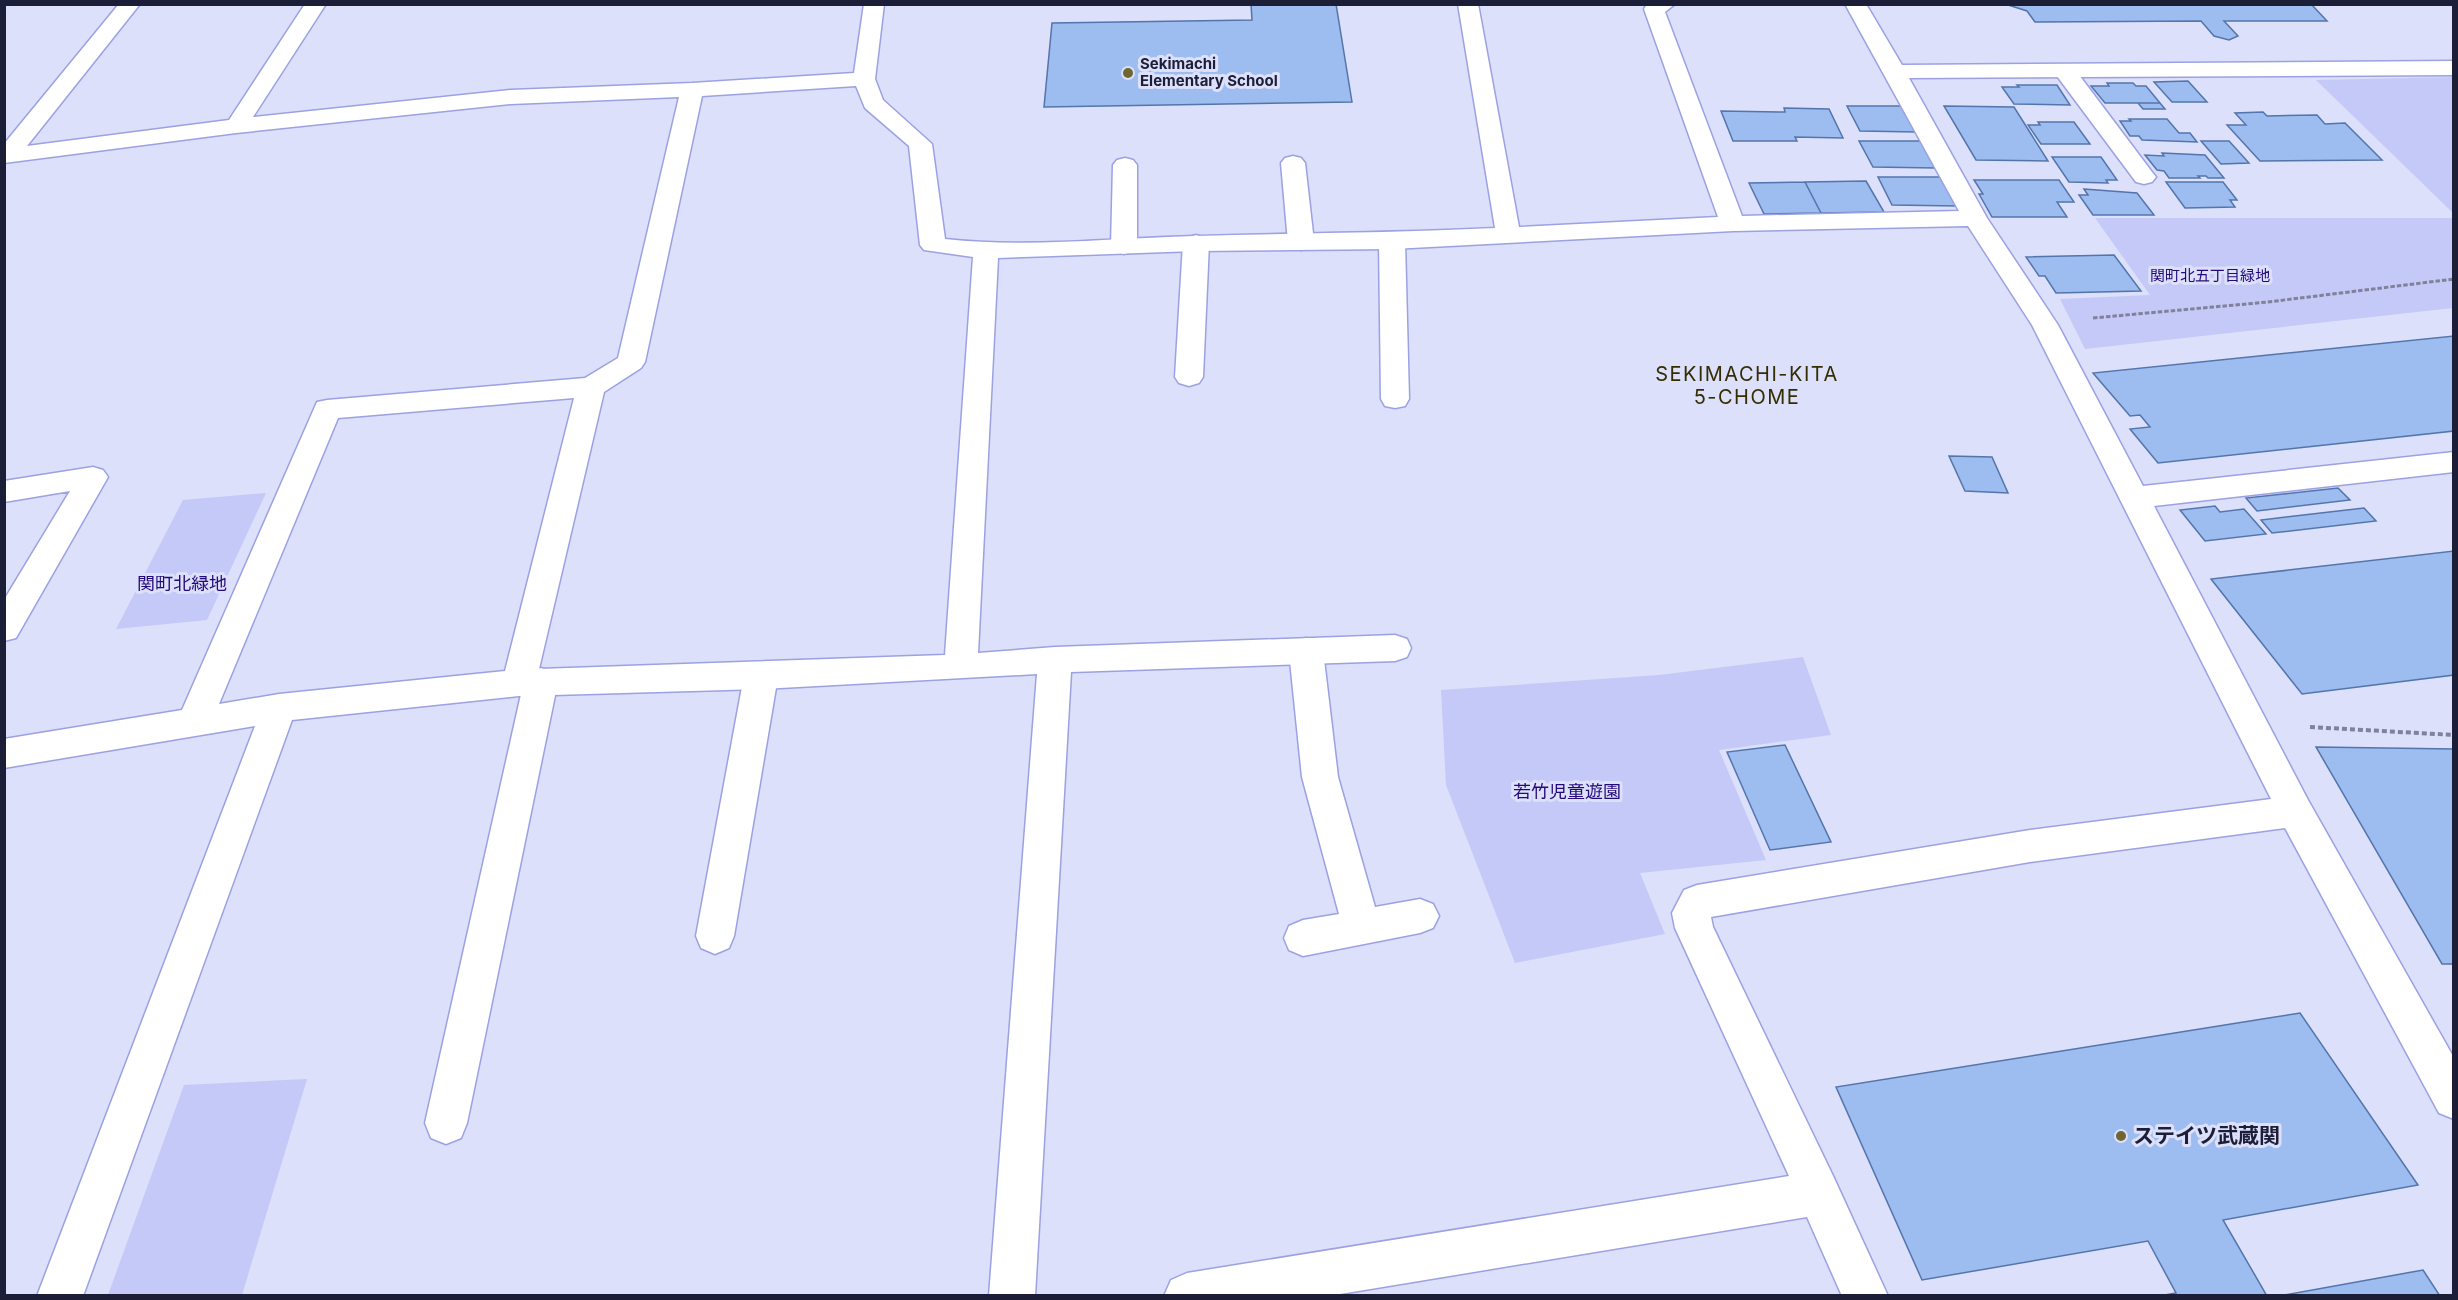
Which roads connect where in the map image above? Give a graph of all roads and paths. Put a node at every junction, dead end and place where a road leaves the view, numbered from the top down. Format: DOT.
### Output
graph roads {
  1 [pos="130,4"];
  2 [pos="316,4"];
  3 [pos="874,4"];
  4 [pos="1468,4"];
  5 [pos="1665,4"];
  6 [pos="1855,4"];
  7 [pos="2454,68"];
  8 [pos="1895,72"];
  9 [pos="2065,72"];
  10 [pos="864,79"];
  11 [pos="692,90"];
  12 [pos="236,126"];
  13 [pos="6,156"];
  14 [pos="1293,163"];
  15 [pos="1125,165"];
  16 [pos="2144,177"];
  17 [pos="1975,218"];
  18 [pos="1733,224"];
  19 [pos="1508,234"];
  20 [pos="1392,241"];
  21 [pos="1301,242"];
  22 [pos="1196,243"];
  23 [pos="1124,246"];
  24 [pos="986,251"];
  25 [pos="2454,279"];
  26 [pos="2045,325"];
  27 [pos="1190,377"];
  28 [pos="591,387"];
  29 [pos="1395,399"];
  30 [pos="2454,462"];
  31 [pos="4,492"];
  32 [pos="2135,498"];
  33 [pos="4,629"];
  34 [pos="1395,648"];
  35 [pos="1306,651"];
  36 [pos="1054,660"];
  37 [pos="962,667"];
  38 [pos="760,676"];
  39 [pos="530,682"];
  40 [pos="279,708"];
  41 [pos="194,722"];
  42 [pos="2251,724"];
  43 [pos="2454,735"];
  44 [pos="4,754"];
  45 [pos="2295,812"];
  46 [pos="1420,916"];
  47 [pos="1362,927"];
  48 [pos="715,936"];
  49 [pos="1303,938"];
  50 [pos="2454,1099"];
  51 [pos="446,1123"];
  52 [pos="1819,1193"];
  53 [pos="60,1296"];
  54 [pos="1012,1296"];
  55 [pos="1187,1296"];
  56 [pos="1865,1296"];
  1 -- 13 [label="street"];
  2 -- 12 [label="street"];
  3 -- 10 [label="street"];
  4 -- 19 [label="street"];
  5 -- 18 [label="street"];
  6 -- 8 [label="street"];
  7 -- 9 [label="street"];
  8 -- 9 [label="street"];
  8 -- 17 [label="street"];
  9 -- 16 [label="street"];
  10 -- 11 [label="street"];
  10 -- 24 [label="street"];
  11 -- 12 [label="street"];
  11 -- 28 [label="street"];
  12 -- 13 [label="street"];
  14 -- 21 [label="street"];
  15 -- 23 [label="street"];
  17 -- 18 [label="street"];
  17 -- 26 [label="street"];
  18 -- 19 [label="street"];
  19 -- 20 [label="street"];
  20 -- 21 [label="street"];
  20 -- 29 [label="street"];
  21 -- 22 [label="street"];
  22 -- 23 [label="street"];
  22 -- 27 [label="street"];
  23 -- 24 [label="street"];
  24 -- 37 [label="street"];
  25 -- 26 [label="path"];
  26 -- 32 [label="street"];
  28 -- 39 [label="street"];
  28 -- 41 [label="street"];
  30 -- 32 [label="street"];
  31 -- 33 [label="street"];
  32 -- 42 [label="street"];
  34 -- 35 [label="street"];
  35 -- 36 [label="street"];
  35 -- 47 [label="street"];
  36 -- 37 [label="street"];
  36 -- 54 [label="street"];
  37 -- 38 [label="street"];
  38 -- 39 [label="street"];
  38 -- 48 [label="street"];
  39 -- 40 [label="street"];
  39 -- 51 [label="street"];
  40 -- 41 [label="street"];
  40 -- 53 [label="street"];
  41 -- 44 [label="street"];
  42 -- 43 [label="path"];
  42 -- 45 [label="street"];
  45 -- 50 [label="street"];
  45 -- 52 [label="street"];
  46 -- 47 [label="street"];
  47 -- 49 [label="street"];
  52 -- 55 [label="street"];
  52 -- 56 [label="street"];
}
